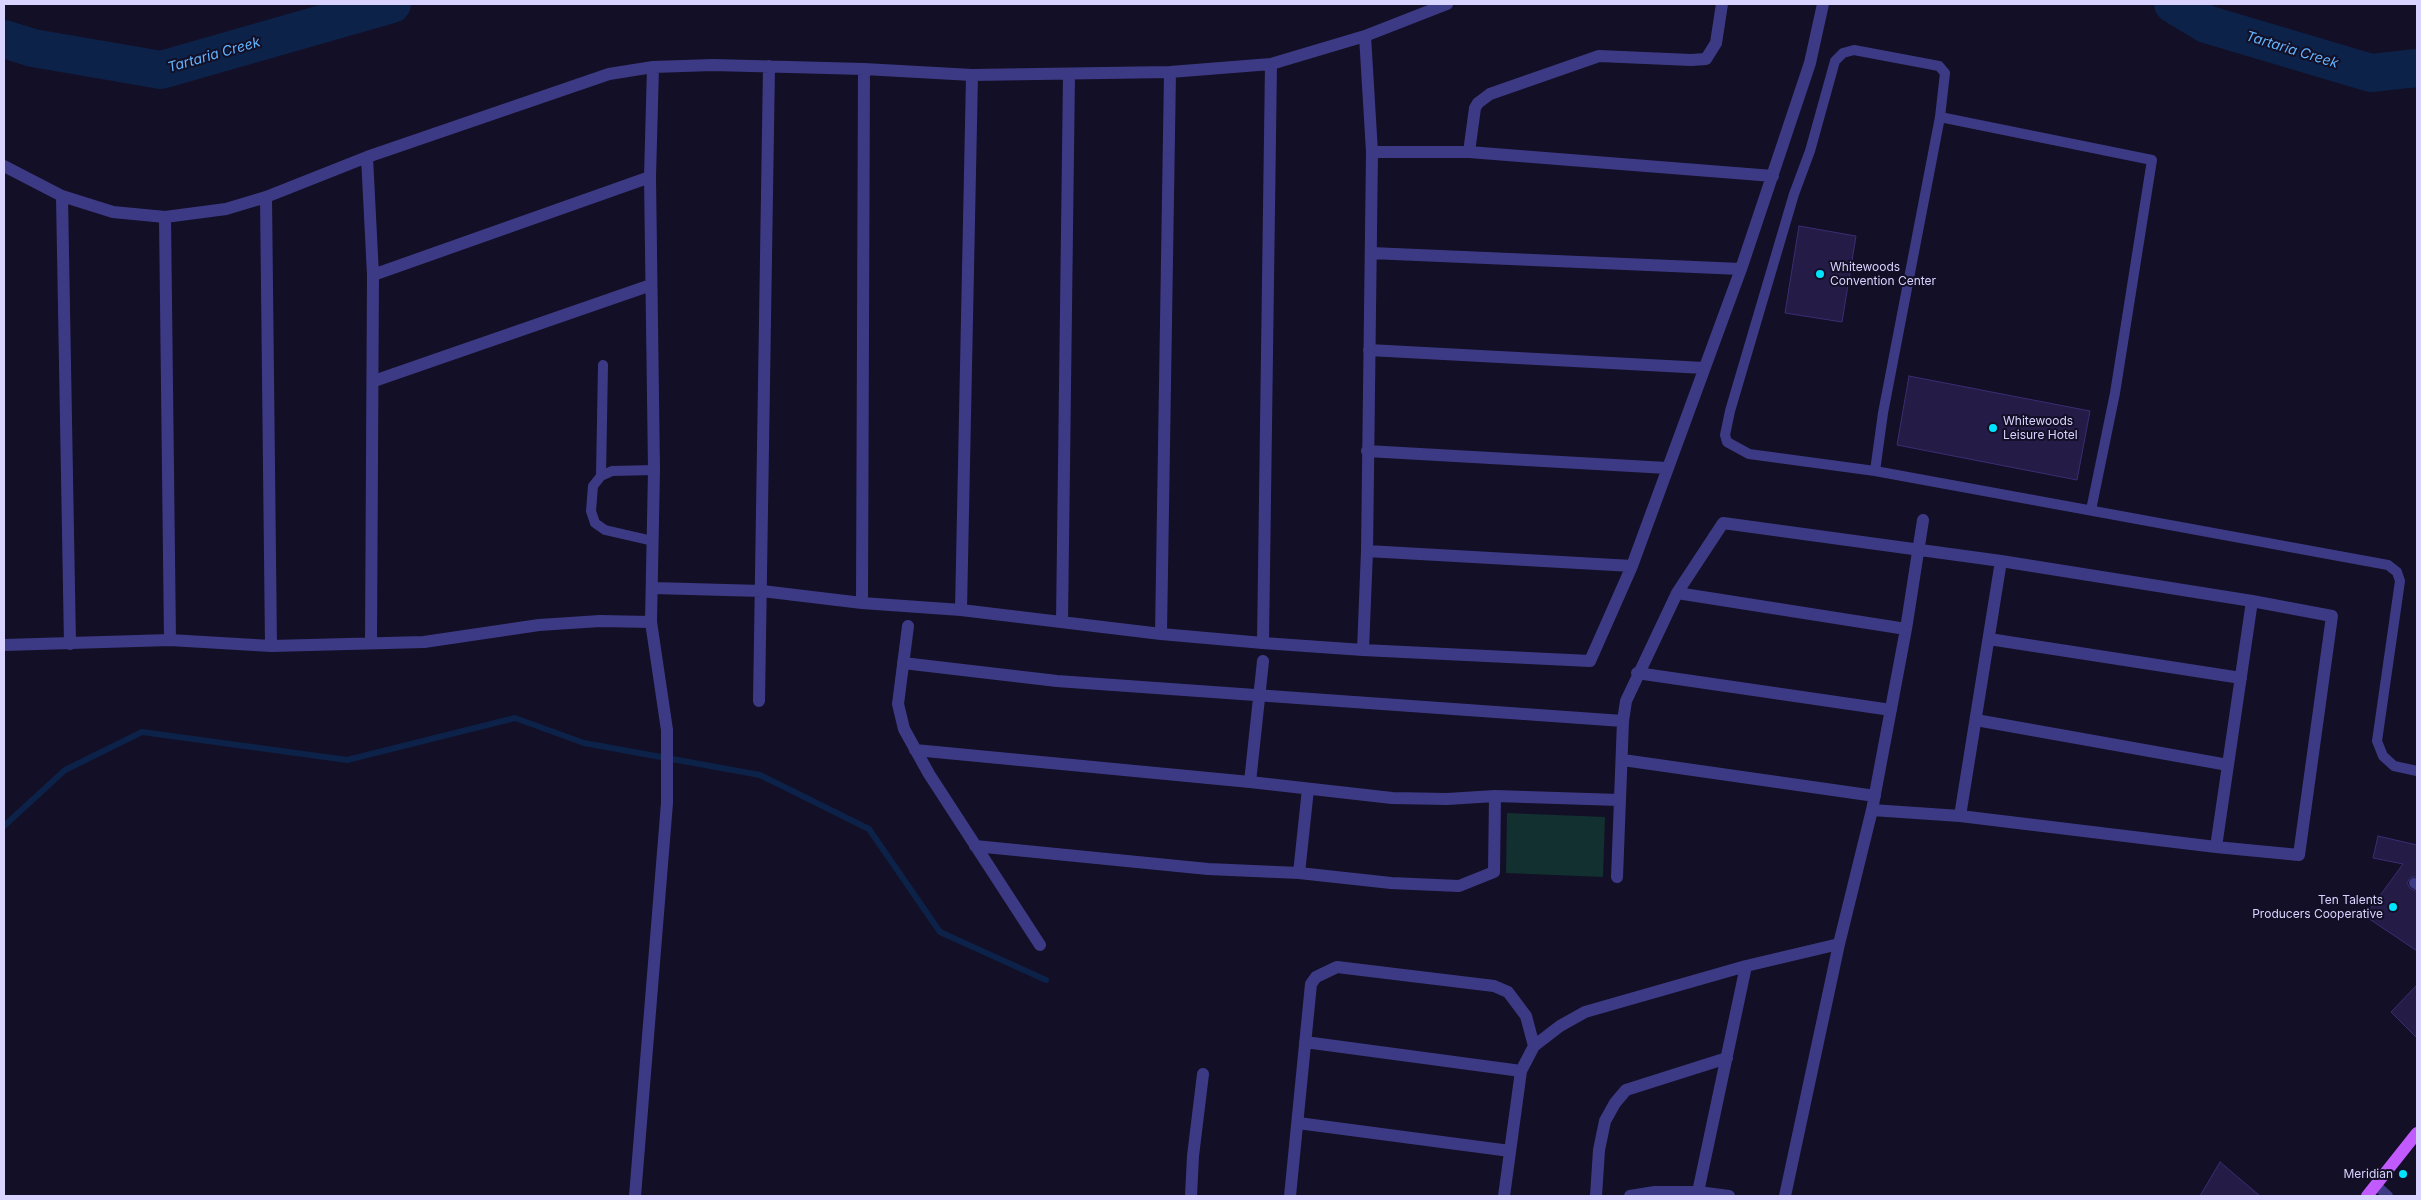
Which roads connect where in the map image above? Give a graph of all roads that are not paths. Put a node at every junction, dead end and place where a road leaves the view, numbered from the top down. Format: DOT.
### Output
graph roads {
  1 [pos="1447,4"];
  2 [pos="1722,4"];
  3 [pos="1824,4"];
  4 [pos="1365,36"];
  5 [pos="1271,64"];
  6 [pos="769,66"];
  7 [pos="653,67"];
  8 [pos="864,69"];
  9 [pos="1170,72"];
  10 [pos="1069,74"];
  11 [pos="972,75"];
  12 [pos="1940,117"];
  13 [pos="1372,152"];
  14 [pos="1469,152"];
  15 [pos="367,157"];
  16 [pos="4,166"];
  17 [pos="1773,176"];
  18 [pos="650,178"];
  19 [pos="62,196"];
  20 [pos="266,197"];
  21 [pos="165,217"];
  22 [pos="1371,253"];
  23 [pos="1741,269"];
  24 [pos="374,275"];
  25 [pos="651,285"];
  26 [pos="1369,350"];
  27 [pos="603,365"];
  28 [pos="1704,368"];
  29 [pos="374,381"];
  30 [pos="1367,450"];
  31 [pos="1667,468"];
  32 [pos="654,470"];
  33 [pos="1875,472"];
  34 [pos="601,476"];
  35 [pos="2092,510"];
  36 [pos="1923,520"];
  37 [pos="653,541"];
  38 [pos="1367,550"];
  39 [pos="1918,550"];
  40 [pos="2001,561"];
  41 [pos="1632,566"];
  42 [pos="653,588"];
  43 [pos="762,591"];
  44 [pos="1676,593"];
  45 [pos="2252,601"];
  46 [pos="862,603"];
  47 [pos="961,610"];
  48 [pos="651,622"];
  49 [pos="1062,622"];
  50 [pos="908,626"];
  51 [pos="1906,629"];
  52 [pos="1161,634"];
  53 [pos="1990,639"];
  54 [pos="170,640"];
  55 [pos="371,643"];
  56 [pos="1263,643"];
  57 [pos="70,644"];
  58 [pos="4,645"];
  59 [pos="271,646"];
  60 [pos="1363,650"];
  61 [pos="1264,661"];
  62 [pos="903,663"];
  63 [pos="1637,673"];
  64 [pos="2241,678"];
  65 [pos="1260,697"];
  66 [pos="759,700"];
  67 [pos="1891,710"];
  68 [pos="1976,720"];
  69 [pos="1623,721"];
  70 [pos="915,750"];
  71 [pos="1622,760"];
  72 [pos="2228,764"];
  73 [pos="2417,771"];
  74 [pos="1250,782"];
  75 [pos="1308,789"];
  76 [pos="1495,796"];
  77 [pos="1875,796"];
  78 [pos="1619,800"];
  79 [pos="1872,810"];
  80 [pos="1960,816"];
  81 [pos="975,846"];
  82 [pos="2216,847"];
  83 [pos="1300,873"];
  84 [pos="1618,877"];
  85 [pos="1839,944"];
  86 [pos="1040,945"];
  87 [pos="1746,966"];
  88 [pos="1306,1042"];
  89 [pos="1534,1046"];
  90 [pos="1727,1058"];
  91 [pos="1521,1070"];
  92 [pos="1203,1074"];
  93 [pos="1298,1124"];
  94 [pos="2417,1133"];
  95 [pos="1510,1152"];
  96 [pos="2376,1185"];
  97 [pos="1698,1192"];
  98 [pos="635,1196"];
  99 [pos="1191,1196"];
  100 [pos="1290,1196"];
  101 [pos="1504,1196"];
  102 [pos="1596,1196"];
  103 [pos="1630,1196"];
  104 [pos="1730,1196"];
  105 [pos="1785,1196"];
  106 [pos="2367,1196"];
  107 [pos="2388,1196"];
  1 -- 4 [label="street"];
  2 -- 14 [label="street"];
  3 -- 17 [label="street"];
  4 -- 5 [label="street"];
  4 -- 13 [label="street"];
  5 -- 9 [label="street"];
  5 -- 56 [label="street"];
  6 -- 7 [label="street"];
  6 -- 8 [label="street"];
  6 -- 43 [label="street"];
  7 -- 15 [label="street"];
  7 -- 18 [label="street"];
  8 -- 11 [label="street"];
  8 -- 46 [label="street"];
  9 -- 10 [label="street"];
  9 -- 52 [label="street"];
  10 -- 11 [label="street"];
  10 -- 49 [label="street"];
  11 -- 47 [label="street"];
  12 -- 33 [label="lane"];
  12 -- 33 [label="lane"];
  12 -- 35 [label="lane"];
  13 -- 14 [label="street"];
  13 -- 22 [label="street"];
  14 -- 17 [label="street"];
  15 -- 20 [label="street"];
  15 -- 24 [label="street"];
  16 -- 19 [label="street"];
  17 -- 23 [label="street"];
  18 -- 24 [label="street"];
  18 -- 25 [label="street"];
  19 -- 21 [label="street"];
  19 -- 57 [label="street"];
  20 -- 21 [label="street"];
  20 -- 59 [label="street"];
  21 -- 54 [label="street"];
  22 -- 23 [label="street"];
  22 -- 26 [label="street"];
  23 -- 28 [label="street"];
  24 -- 29 [label="street"];
  25 -- 29 [label="street"];
  25 -- 32 [label="street"];
  26 -- 28 [label="street"];
  26 -- 30 [label="street"];
  27 -- 34 [label="lane"];
  28 -- 31 [label="street"];
  29 -- 55 [label="street"];
  30 -- 31 [label="street"];
  30 -- 38 [label="street"];
  31 -- 41 [label="street"];
  32 -- 34 [label="lane"];
  32 -- 37 [label="street"];
  33 -- 35 [label="lane"];
  34 -- 37 [label="lane"];
  35 -- 73 [label="lane"];
  36 -- 39 [label="street"];
  37 -- 42 [label="street"];
  38 -- 41 [label="street"];
  38 -- 60 [label="street"];
  39 -- 40 [label="street"];
  39 -- 44 [label="street"];
  39 -- 51 [label="street"];
  40 -- 45 [label="street"];
  40 -- 53 [label="street"];
  41 -- 60 [label="street"];
  42 -- 43 [label="street"];
  42 -- 48 [label="street"];
  43 -- 46 [label="street"];
  43 -- 66 [label="street"];
  44 -- 51 [label="street"];
  44 -- 63 [label="street"];
  45 -- 64 [label="street"];
  45 -- 82 [label="street"];
  46 -- 47 [label="street"];
  47 -- 49 [label="street"];
  48 -- 55 [label="street"];
  48 -- 98 [label="street"];
  49 -- 52 [label="street"];
  50 -- 62 [label="street"];
  51 -- 67 [label="street"];
  52 -- 56 [label="street"];
  53 -- 64 [label="street"];
  53 -- 68 [label="street"];
  54 -- 57 [label="street"];
  54 -- 59 [label="street"];
  55 -- 59 [label="street"];
  56 -- 60 [label="street"];
  57 -- 58 [label="street"];
  61 -- 65 [label="street"];
  62 -- 65 [label="street"];
  62 -- 70 [label="street"];
  63 -- 67 [label="street"];
  63 -- 69 [label="street"];
  64 -- 72 [label="street"];
  65 -- 69 [label="street"];
  65 -- 74 [label="street"];
  67 -- 77 [label="street"];
  68 -- 72 [label="street"];
  68 -- 80 [label="street"];
  69 -- 71 [label="street"];
  70 -- 74 [label="street"];
  70 -- 81 [label="street"];
  71 -- 77 [label="street"];
  71 -- 78 [label="street"];
  72 -- 82 [label="street"];
  74 -- 75 [label="street"];
  75 -- 76 [label="street"];
  75 -- 83 [label="street"];
  76 -- 78 [label="street"];
  76 -- 83 [label="street"];
  77 -- 79 [label="street"];
  78 -- 84 [label="street"];
  79 -- 80 [label="street"];
  79 -- 85 [label="street"];
  80 -- 82 [label="street"];
  81 -- 83 [label="street"];
  81 -- 86 [label="street"];
  85 -- 87 [label="street"];
  85 -- 105 [label="street"];
  87 -- 89 [label="street"];
  87 -- 90 [label="street"];
  88 -- 89 [label="street"];
  88 -- 91 [label="street"];
  88 -- 93 [label="street"];
  89 -- 91 [label="street"];
  90 -- 97 [label="street"];
  90 -- 102 [label="street"];
  91 -- 95 [label="street"];
  92 -- 99 [label="street"];
  93 -- 95 [label="street"];
  93 -- 100 [label="street"];
  94 -- 96 [label="main road"];
  95 -- 101 [label="street"];
  96 -- 106 [label="main road"];
  96 -- 107 [label="lane"];
  97 -- 103 [label="street"];
  97 -- 104 [label="street"];
}
